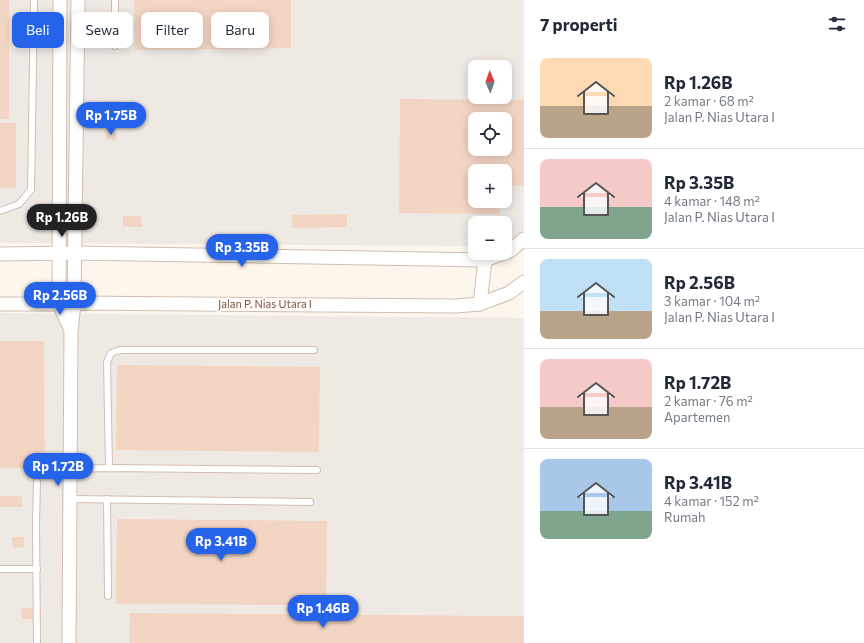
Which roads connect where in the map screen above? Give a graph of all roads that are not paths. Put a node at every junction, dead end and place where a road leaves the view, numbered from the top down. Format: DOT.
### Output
graph roads {
  1 [pos="34,0"];
  2 [pos="60,0"];
  3 [pos="78,0"];
  4 [pos="115,0"];
  5 [pos="115,12"];
  6 [pos="0,211"];
  7 [pos="524,239"];
  8 [pos="512,249"];
  9 [pos="75,253"];
  10 [pos="0,254"];
  11 [pos="59,254"];
  12 [pos="468,260"];
  13 [pos="484,260"];
  14 [pos="524,282"];
  15 [pos="74,303"];
  16 [pos="0,304"];
  17 [pos="58,304"];
  18 [pos="480,304"];
  19 [pos="71,332"];
  20 [pos="314,350"];
  21 [pos="109,468"];
  22 [pos="70,469"];
  23 [pos="317,470"];
  24 [pos="37,482"];
  25 [pos="70,499"];
  26 [pos="107,499"];
  27 [pos="310,502"];
  28 [pos="0,569"];
  29 [pos="37,569"];
  30 [pos="108,596"];
  31 [pos="37,643"];
  32 [pos="70,643"];
  1 -- 6 [label="lane"];
  2 -- 11 [label="street"];
  3 -- 9 [label="street"];
  4 -- 5 [label="lane"];
  7 -- 8 [label="street"];
  9 -- 11 [label="street"];
  9 -- 12 [label="street"];
  9 -- 15 [label="street"];
  10 -- 11 [label="street"];
  11 -- 17 [label="street"];
  13 -- 18 [label="street"];
  14 -- 18 [label="street, Jalan P. Nias Utara I"];
  15 -- 17 [label="street, Jalan P. Nias Utara I"];
  15 -- 18 [label="street, Jalan P. Nias Utara I"];
  15 -- 19 [label="street"];
  16 -- 17 [label="street, Jalan P. Nias Utara I"];
  17 -- 19 [label="street"];
  19 -- 22 [label="street"];
  20 -- 21 [label="lane"];
  21 -- 22 [label="lane"];
  21 -- 23 [label="lane"];
  22 -- 25 [label="street"];
  24 -- 29 [label="lane"];
  25 -- 26 [label="lane"];
  25 -- 32 [label="street"];
  26 -- 27 [label="lane"];
  26 -- 30 [label="lane"];
  28 -- 29 [label="lane"];
  29 -- 31 [label="lane"];
}
